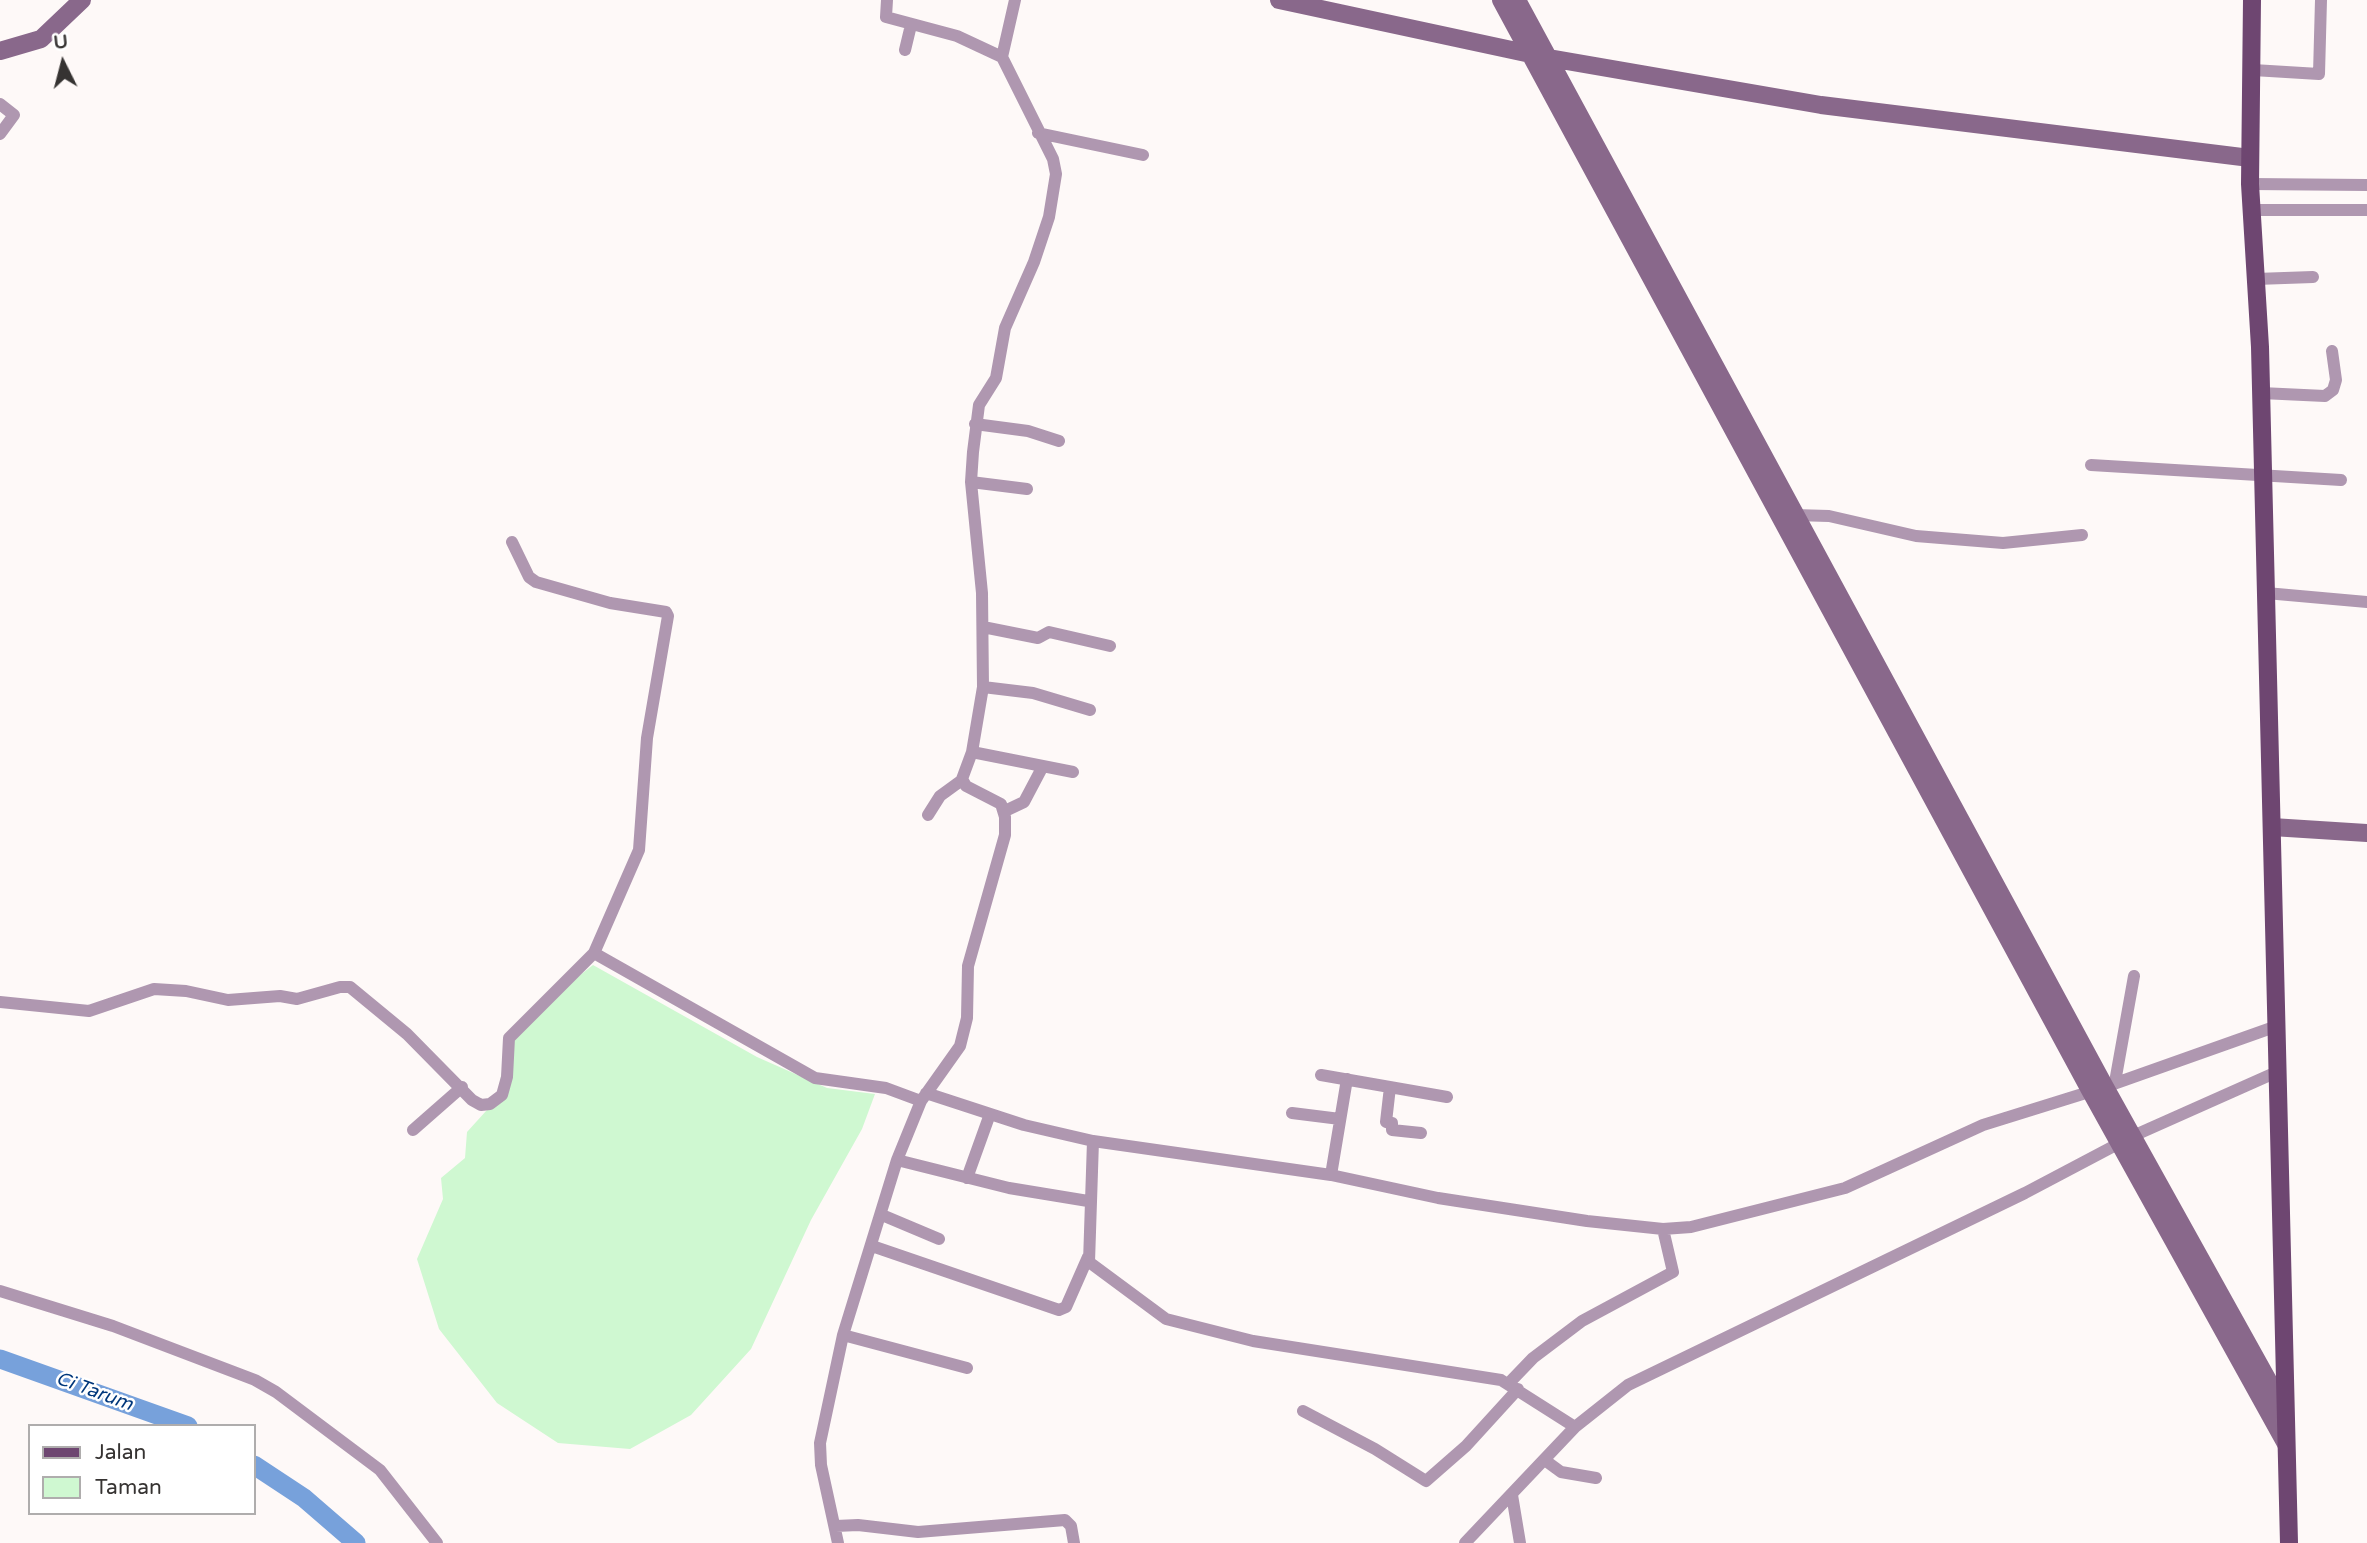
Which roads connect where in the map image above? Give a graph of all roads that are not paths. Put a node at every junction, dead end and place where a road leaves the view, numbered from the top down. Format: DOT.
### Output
graph roads {
  1 [pos="82,0"];
  2 [pos="887,0"];
  3 [pos="1015,0"];
  4 [pos="1279,0"];
  5 [pos="1500,0"];
  6 [pos="1517,0"];
  7 [pos="2252,0"];
  8 [pos="2321,0"];
  9 [pos="911,25"];
  10 [pos="905,50"];
  11 [pos="0,51"];
  12 [pos="1529,52"];
  13 [pos="1002,57"];
  14 [pos="1549,58"];
  15 [pos="2253,70"];
  16 [pos="0,104"];
  17 [pos="1038,133"];
  18 [pos="0,134"];
  19 [pos="1143,155"];
  20 [pos="2250,158"];
  21 [pos="2250,184"];
  22 [pos="2367,186"];
  23 [pos="2252,210"];
  24 [pos="2367,210"];
  25 [pos="2313,277"];
  26 [pos="2256,279"];
  27 [pos="2332,351"];
  28 [pos="2261,393"];
  29 [pos="975,424"];
  30 [pos="1059,441"];
  31 [pos="2091,465"];
  32 [pos="2262,478"];
  33 [pos="2341,480"];
  34 [pos="971,482"];
  35 [pos="1027,489"];
  36 [pos="1794,515"];
  37 [pos="2082,535"];
  38 [pos="512,542"];
  39 [pos="2266,593"];
  40 [pos="2367,602"];
  41 [pos="983,627"];
  42 [pos="1110,646"];
  43 [pos="983,687"];
  44 [pos="1090,710"];
  45 [pos="972,752"];
  46 [pos="1043,766"];
  47 [pos="1073,772"];
  48 [pos="962,780"];
  49 [pos="1005,811"];
  50 [pos="928,815"];
  51 [pos="2272,827"];
  52 [pos="2367,833"];
  53 [pos="594,953"];
  54 [pos="2134,976"];
  55 [pos="0,1002"];
  56 [pos="2277,1026"];
  57 [pos="2278,1071"];
  58 [pos="1321,1075"];
  59 [pos="1347,1079"];
  60 [pos="462,1087"];
  61 [pos="1390,1087"];
  62 [pos="2104,1087"];
  63 [pos="923,1097"];
  64 [pos="1447,1097"];
  65 [pos="1292,1113"];
  66 [pos="990,1114"];
  67 [pos="1340,1119"];
  68 [pos="413,1130"];
  69 [pos="1421,1133"];
  70 [pos="2126,1139"];
  71 [pos="1093,1141"];
  72 [pos="897,1160"];
  73 [pos="1331,1175"];
  74 [pos="967,1178"];
  75 [pos="1088,1201"];
  76 [pos="882,1215"];
  77 [pos="1663,1229"];
  78 [pos="939,1239"];
  79 [pos="872,1246"];
  80 [pos="1087,1257"];
  81 [pos="0,1291"];
  82 [pos="843,1335"];
  83 [pos="967,1368"];
  84 [pos="1513,1386"];
  85 [pos="2284,1409"];
  86 [pos="1303,1411"];
  87 [pos="1575,1427"];
  88 [pos="2286,1444"];
  89 [pos="1546,1461"];
  90 [pos="1596,1478"];
  91 [pos="1512,1495"];
  92 [pos="835,1527"];
  93 [pos="437,1543"];
  94 [pos="838,1543"];
  95 [pos="1074,1543"];
  96 [pos="1465,1543"];
  97 [pos="1520,1543"];
  98 [pos="2289,1543"];
  1 -- 11 [label="street"];
  2 -- 9 [label="street"];
  3 -- 13 [label="street"];
  4 -- 12 [label="street"];
  5 -- 12 [label="street"];
  6 -- 14 [label="street"];
  7 -- 15 [label="main road"];
  8 -- 15 [label="street"];
  9 -- 10 [label="street"];
  9 -- 13 [label="street"];
  12 -- 14 [label="street"];
  12 -- 62 [label="street"];
  13 -- 17 [label="street"];
  14 -- 20 [label="street"];
  14 -- 36 [label="street"];
  15 -- 20 [label="main road"];
  16 -- 18 [label="street"];
  17 -- 19 [label="street"];
  17 -- 29 [label="street"];
  20 -- 21 [label="main road"];
  21 -- 22 [label="street"];
  21 -- 23 [label="main road"];
  23 -- 24 [label="street"];
  23 -- 26 [label="main road"];
  25 -- 26 [label="street"];
  26 -- 28 [label="main road"];
  27 -- 28 [label="street"];
  28 -- 32 [label="main road"];
  29 -- 30 [label="street"];
  29 -- 34 [label="street"];
  31 -- 32 [label="street"];
  32 -- 33 [label="street"];
  32 -- 39 [label="main road"];
  34 -- 35 [label="street"];
  34 -- 41 [label="street"];
  36 -- 37 [label="street"];
  36 -- 62 [label="street"];
  38 -- 53 [label="street"];
  39 -- 40 [label="street"];
  39 -- 51 [label="main road"];
  41 -- 42 [label="street"];
  41 -- 43 [label="street"];
  43 -- 44 [label="street"];
  43 -- 45 [label="street"];
  45 -- 46 [label="street"];
  45 -- 48 [label="street"];
  46 -- 47 [label="street"];
  46 -- 49 [label="street"];
  48 -- 49 [label="street"];
  48 -- 50 [label="street"];
  49 -- 63 [label="street"];
  51 -- 52 [label="street"];
  51 -- 56 [label="main road"];
  53 -- 60 [label="street"];
  53 -- 63 [label="street"];
  54 -- 62 [label="street"];
  55 -- 60 [label="street"];
  56 -- 57 [label="main road"];
  56 -- 62 [label="street"];
  57 -- 70 [label="street"];
  57 -- 85 [label="main road"];
  58 -- 59 [label="street"];
  59 -- 61 [label="street"];
  59 -- 67 [label="street"];
  60 -- 68 [label="street"];
  61 -- 64 [label="street"];
  61 -- 69 [label="street"];
  62 -- 70 [label="street"];
  62 -- 77 [label="street"];
  63 -- 66 [label="street"];
  63 -- 72 [label="street"];
  65 -- 67 [label="street"];
  66 -- 71 [label="street"];
  66 -- 74 [label="street"];
  67 -- 73 [label="street"];
  70 -- 85 [label="street"];
  70 -- 87 [label="street"];
  70 -- 88 [label="street"];
  71 -- 73 [label="street"];
  71 -- 75 [label="street"];
  72 -- 74 [label="street"];
  72 -- 76 [label="street"];
  73 -- 77 [label="street"];
  74 -- 75 [label="street"];
  75 -- 80 [label="street"];
  76 -- 78 [label="street"];
  76 -- 79 [label="street"];
  77 -- 84 [label="street"];
  79 -- 80 [label="street"];
  79 -- 82 [label="street"];
  80 -- 84 [label="street"];
  81 -- 93 [label="street"];
  82 -- 83 [label="street"];
  82 -- 92 [label="street"];
  84 -- 86 [label="street"];
  84 -- 87 [label="street"];
  85 -- 88 [label="main road"];
  87 -- 89 [label="street"];
  88 -- 98 [label="main road"];
  89 -- 90 [label="street"];
  89 -- 91 [label="street"];
  91 -- 96 [label="street"];
  91 -- 97 [label="street"];
  92 -- 94 [label="street"];
  92 -- 95 [label="street"];
}
